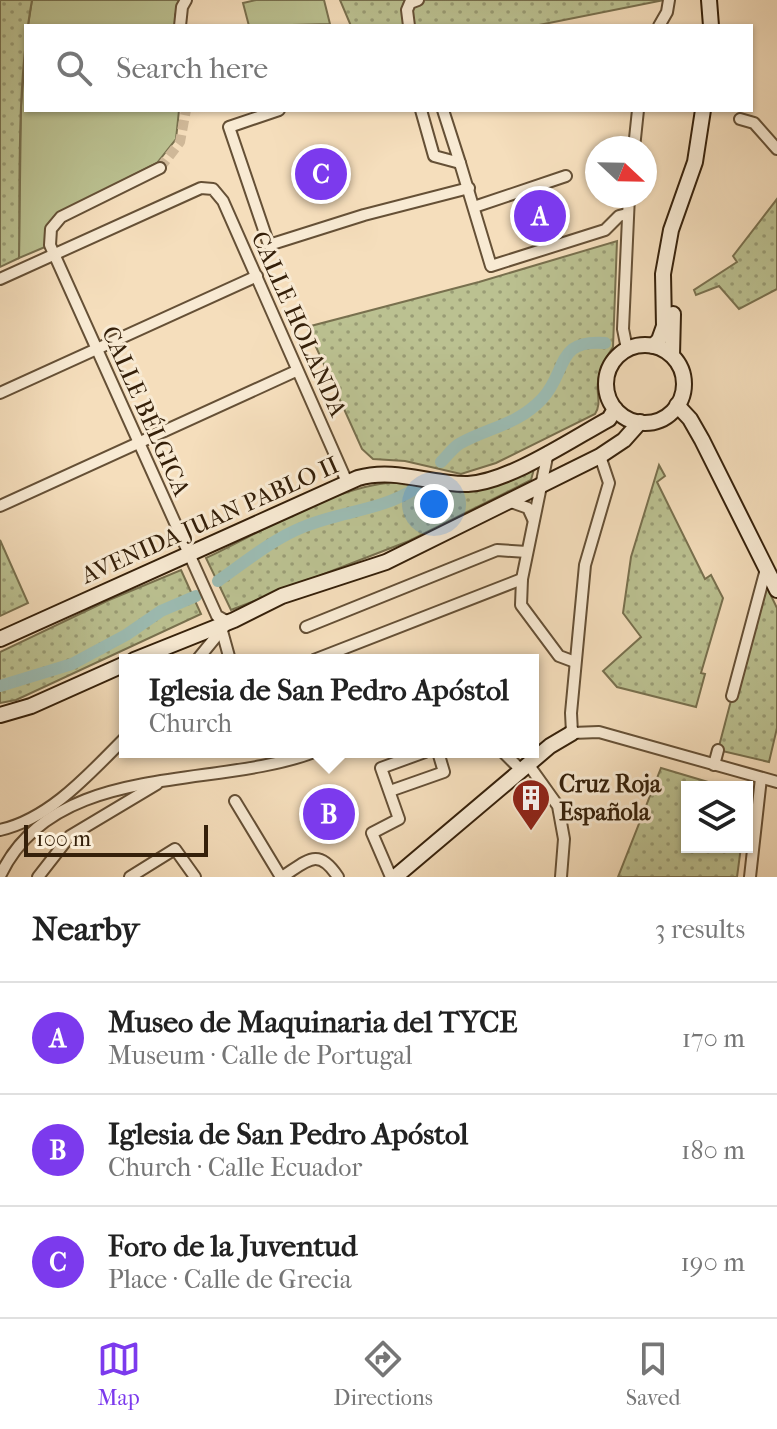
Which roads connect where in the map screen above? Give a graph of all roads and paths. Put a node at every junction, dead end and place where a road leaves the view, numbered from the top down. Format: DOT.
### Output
graph roads {
  1 [pos="186,0"];
  2 [pos="418,0"];
  3 [pos="669,0"];
  4 [pos="706,0"];
  5 [pos="711,23"];
  6 [pos="180,24"];
  7 [pos="409,24"];
  8 [pos="660,24"];
  9 [pos="273,112"];
  10 [pos="422,112"];
  11 [pos="444,112"];
  12 [pos="638,112"];
  13 [pos="703,112"];
  14 [pos="740,119"];
  15 [pos="635,136"];
  16 [pos="777,149"];
  17 [pos="460,163"];
  18 [pos="160,168"];
  19 [pos="566,176"];
  20 [pos="469,188"];
  21 [pos="474,207"];
  22 [pos="628,208"];
  23 [pos="627,214"];
  24 [pos="669,246"];
  25 [pos="53,255"];
  26 [pos="257,276"];
  27 [pos="0,279"];
  28 [pos="653,346"];
  29 [pos="96,349"];
  30 [pos="627,349"];
  31 [pos="672,355"];
  32 [pos="296,371"];
  33 [pos="0,393"];
  34 [pos="677,405"];
  35 [pos="615,409"];
  36 [pos="640,422"];
  37 [pos="139,443"];
  38 [pos="548,452"];
  39 [pos="600,456"];
  40 [pos="347,482"];
  41 [pos="542,486"];
  42 [pos="511,502"];
  43 [pos="0,506"];
  44 [pos="534,521"];
  45 [pos="527,552"];
  46 [pos="189,553"];
  47 [pos="522,579"];
  48 [pos="773,579"];
  49 [pos="225,627"];
  50 [pos="306,627"];
  51 [pos="0,639"];
  52 [pos="151,654"];
  53 [pos="202,654"];
  54 [pos="229,654"];
  55 [pos="329,654"];
  56 [pos="575,662"];
  57 [pos="119,667"];
  58 [pos="732,696"];
  59 [pos="0,715"];
  60 [pos="572,733"];
  61 [pos="119,744"];
  62 [pos="718,750"];
  63 [pos="539,756"];
  64 [pos="298,758"];
  65 [pos="408,758"];
  66 [pos="440,758"];
  67 [pos="512,758"];
  68 [pos="536,758"];
  69 [pos="714,765"];
  70 [pos="525,767"];
  71 [pos="761,778"];
  72 [pos="162,780"];
  73 [pos="777,782"];
  74 [pos="390,791"];
  75 [pos="235,801"];
  76 [pos="0,830"];
  77 [pos="0,876"];
  78 [pos="38,877"];
  79 [pos="130,877"];
  80 [pos="195,877"];
  81 [pos="281,877"];
  82 [pos="338,877"];
  83 [pos="393,877"];
  84 [pos="561,877"];
  85 [pos="750,877"];
  1 -- 6 [label="street"];
  2 -- 7 [label="street"];
  3 -- 8 [label="street"];
  4 -- 5 [label="street"];
  9 -- 20 [label="street"];
  10 -- 17 [label="street"];
  11 -- 17 [label="street"];
  12 -- 15 [label="street"];
  13 -- 24 [label="street"];
  14 -- 16 [label="street"];
  17 -- 20 [label="street"];
  18 -- 25 [label="street"];
  19 -- 21 [label="street"];
  20 -- 21 [label="street"];
  21 -- 23 [label="street"];
  22 -- 23 [label="street"];
  23 -- 30 [label="street"];
  24 -- 28 [label="street"];
  24 -- 31 [label="street"];
  25 -- 26 [label="street, CALLE HOLANDA"];
  25 -- 27 [label="street"];
  25 -- 29 [label="street, CALLE BÉLGICA"];
  26 -- 29 [label="street"];
  26 -- 32 [label="street, CALLE HOLANDA"];
  28 -- 30 [label="street"];
  28 -- 31 [label="street"];
  29 -- 33 [label="street"];
  29 -- 37 [label="street, CALLE BÉLGICA"];
  30 -- 35 [label="street"];
  31 -- 34 [label="street"];
  32 -- 37 [label="street"];
  32 -- 40 [label="street, CALLE HOLANDA"];
  34 -- 36 [label="street"];
  34 -- 48 [label="street"];
  35 -- 36 [label="street"];
  35 -- 38 [label="street, AVENIDA JUAN PABLO II"];
  36 -- 39 [label="street"];
  37 -- 43 [label="street"];
  37 -- 46 [label="street, CALLE BÉLGICA"];
  38 -- 40 [label="street, AVENIDA JUAN PABLO II"];
  38 -- 41 [label="street"];
  39 -- 41 [label="street"];
  39 -- 56 [label="street"];
  40 -- 46 [label="street, AVENIDA JUAN PABLO II"];
  41 -- 42 [label="street"];
  41 -- 44 [label="street"];
  42 -- 44 [label="street"];
  42 -- 49 [label="street"];
  44 -- 45 [label="street"];
  45 -- 47 [label="street"];
  45 -- 50 [label="street"];
  46 -- 49 [label="street, CALLE BÉLGICA"];
  46 -- 51 [label="street, AVENIDA JUAN PABLO II"];
  47 -- 55 [label="street"];
  47 -- 56 [label="street"];
  48 -- 58 [label="street"];
  49 -- 52 [label="street"];
  49 -- 53 [label="street"];
  49 -- 54 [label="street"];
  56 -- 60 [label="street"];
  57 -- 59 [label="street"];
  60 -- 63 [label="street"];
  60 -- 69 [label="street"];
  61 -- 76 [label="street"];
  62 -- 69 [label="street"];
  64 -- 72 [label="street"];
  65 -- 74 [label="street"];
  66 -- 74 [label="street"];
  67 -- 70 [label="street"];
  68 -- 70 [label="street"];
  69 -- 71 [label="street"];
  70 -- 83 [label="street"];
  70 -- 84 [label="street"];
  71 -- 73 [label="street"];
  71 -- 85 [label="street"];
  72 -- 77 [label="street"];
  72 -- 78 [label="street"];
  74 -- 83 [label="street"];
  75 -- 81 [label="street"];
  79 -- 80 [label="street"];
  81 -- 82 [label="street"];
}
